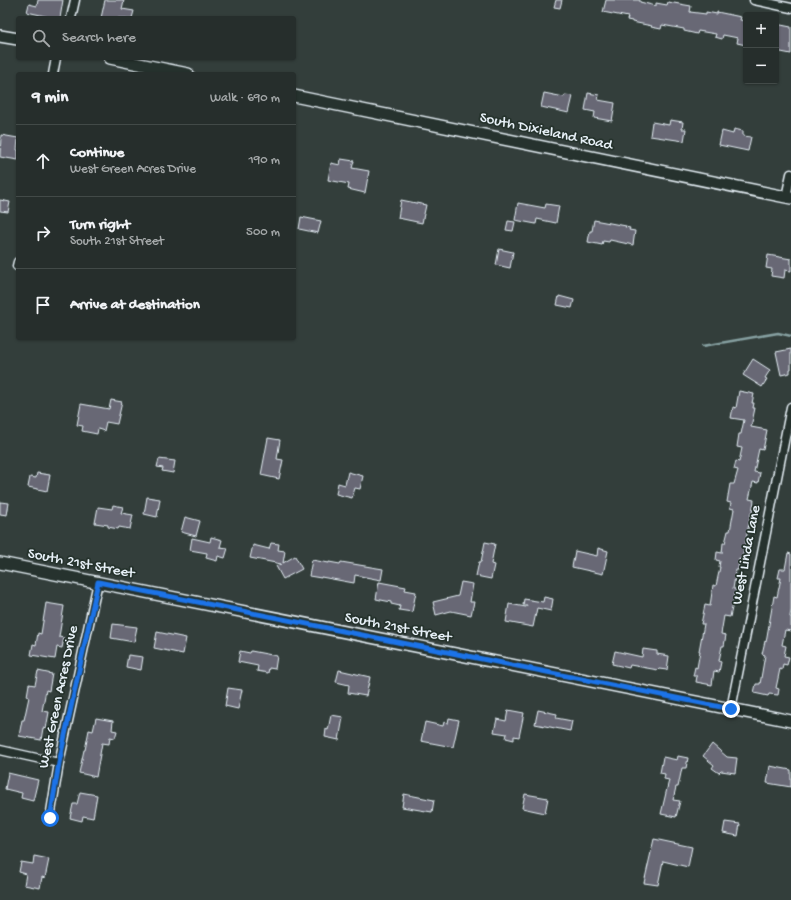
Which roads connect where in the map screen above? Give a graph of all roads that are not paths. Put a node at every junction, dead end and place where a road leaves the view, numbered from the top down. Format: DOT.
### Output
graph roads {
  1 [pos="74,0"];
  2 [pos="754,0"];
  3 [pos="791,8"];
  4 [pos="71,16"];
  5 [pos="0,36"];
  6 [pos="16,39"];
  7 [pos="56,60"];
  8 [pos="120,60"];
  9 [pos="53,72"];
  10 [pos="178,72"];
  11 [pos="296,96"];
  12 [pos="791,174"];
  13 [pos="789,197"];
  14 [pos="791,407"];
  15 [pos="0,563"];
  16 [pos="98,582"];
  17 [pos="731,709"];
  18 [pos="791,721"];
  19 [pos="0,750"];
  20 [pos="59,763"];
  21 [pos="50,818"];
  1 -- 4 [label="street"];
  2 -- 3 [label="street"];
  5 -- 6 [label="street"];
  7 -- 9 [label="street"];
  8 -- 10 [label="street"];
  11 -- 13 [label="street, South Dixieland Road"];
  12 -- 13 [label="street"];
  14 -- 17 [label="street, West Linda Lane"];
  15 -- 16 [label="street, South 21st Street"];
  16 -- 17 [label="street, South 21st Street"];
  16 -- 20 [label="street, West Green Acres Drive"];
  17 -- 18 [label="street, South 21st Street"];
  19 -- 20 [label="street"];
  20 -- 21 [label="street, West Green Acres Drive"];
}
